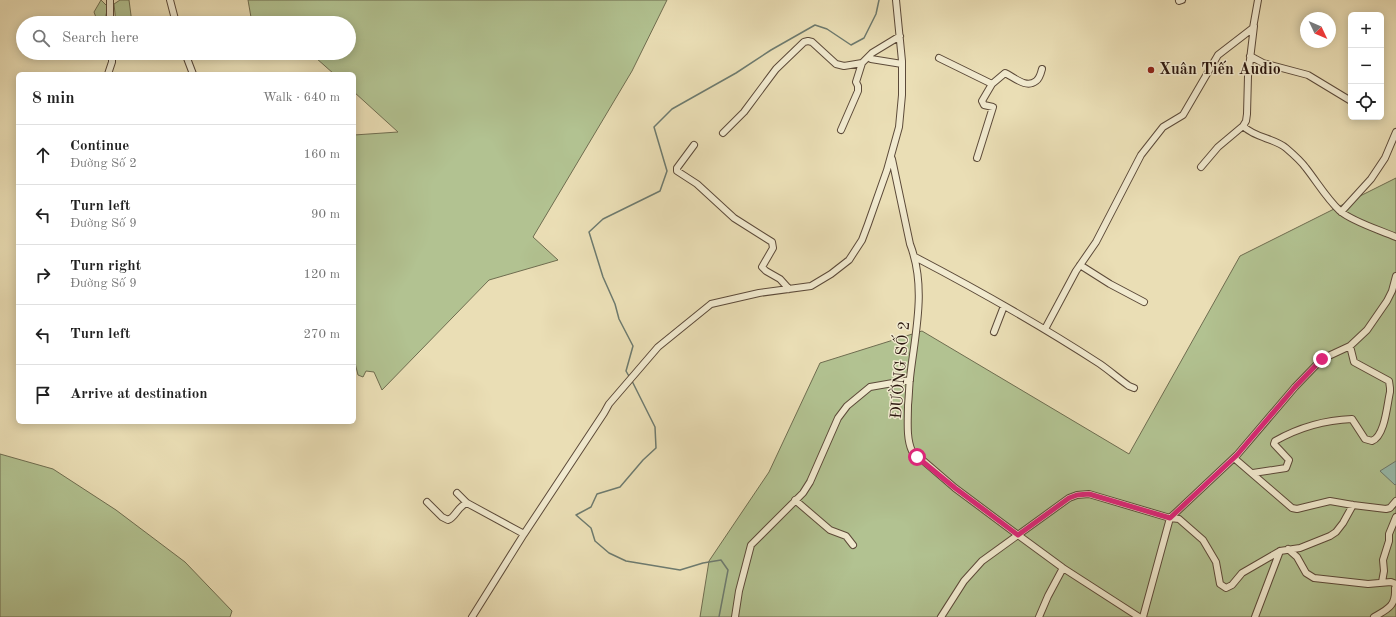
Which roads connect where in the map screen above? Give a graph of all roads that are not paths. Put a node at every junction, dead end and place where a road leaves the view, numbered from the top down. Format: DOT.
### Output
graph roads {
  1 [pos="110,0"];
  2 [pos="170,0"];
  3 [pos="896,0"];
  4 [pos="1258,0"];
  5 [pos="110,16"];
  6 [pos="174,16"];
  7 [pos="1254,17"];
  8 [pos="900,36"];
  9 [pos="1250,56"];
  10 [pos="939,58"];
  11 [pos="871,59"];
  12 [pos="112,60"];
  13 [pos="188,60"];
  14 [pos="862,63"];
  15 [pos="902,64"];
  16 [pos="1042,69"];
  17 [pos="109,72"];
  18 [pos="192,72"];
  19 [pos="992,84"];
  20 [pos="1348,99"];
  21 [pos="1243,126"];
  22 [pos="841,130"];
  23 [pos="1396,132"];
  24 [pos="723,133"];
  25 [pos="694,145"];
  26 [pos="891,156"];
  27 [pos="976,158"];
  28 [pos="1201,167"];
  29 [pos="1341,212"];
  30 [pos="1396,237"];
  31 [pos="915,257"];
  32 [pos="1080,266"];
  33 [pos="1396,276"];
  34 [pos="789,289"];
  35 [pos="1144,302"];
  36 [pos="1004,306"];
  37 [pos="1045,329"];
  38 [pos="994,332"];
  39 [pos="1350,346"];
  40 [pos="910,380"];
  41 [pos="1134,388"];
  42 [pos="1234,458"];
  43 [pos="1253,473"];
  44 [pos="457,493"];
  45 [pos="796,500"];
  46 [pos="427,502"];
  47 [pos="466,503"];
  48 [pos="1353,505"];
  49 [pos="1395,506"];
  50 [pos="1396,517"];
  51 [pos="1170,518"];
  52 [pos="524,534"];
  53 [pos="1018,535"];
  54 [pos="853,545"];
  55 [pos="1288,549"];
  56 [pos="1280,552"];
  57 [pos="1063,568"];
  58 [pos="1382,582"];
  59 [pos="1396,586"];
  60 [pos="472,617"];
  61 [pos="735,617"];
  62 [pos="941,617"];
  63 [pos="1039,617"];
  64 [pos="1139,617"];
  65 [pos="1143,617"];
  66 [pos="1256,617"];
  67 [pos="1374,617"];
  1 -- 5 [label="street"];
  2 -- 6 [label="street"];
  3 -- 8 [label="street"];
  4 -- 7 [label="street"];
  7 -- 9 [label="street"];
  7 -- 32 [label="street"];
  8 -- 14 [label="street"];
  8 -- 15 [label="street"];
  9 -- 20 [label="street"];
  9 -- 21 [label="street"];
  10 -- 19 [label="street"];
  11 -- 15 [label="street"];
  12 -- 17 [label="street"];
  13 -- 18 [label="street"];
  14 -- 22 [label="street"];
  14 -- 24 [label="street"];
  15 -- 26 [label="street"];
  16 -- 19 [label="street"];
  19 -- 27 [label="street"];
  21 -- 28 [label="street"];
  21 -- 29 [label="street"];
  23 -- 29 [label="street"];
  25 -- 34 [label="street"];
  26 -- 31 [label="street, ĐƯỜNG SỐ 2"];
  26 -- 34 [label="street"];
  29 -- 30 [label="street"];
  31 -- 36 [label="street"];
  31 -- 40 [label="street, ĐƯỜNG SỐ 2"];
  32 -- 35 [label="street"];
  32 -- 37 [label="street"];
  33 -- 39 [label="street"];
  34 -- 52 [label="street"];
  36 -- 37 [label="street"];
  36 -- 38 [label="street"];
  37 -- 41 [label="street"];
  39 -- 42 [label="street"];
  39 -- 43 [label="street"];
  40 -- 45 [label="street"];
  40 -- 53 [label="street, ĐƯỜNG SỐ 2"];
  42 -- 43 [label="street"];
  42 -- 51 [label="street"];
  43 -- 48 [label="street"];
  44 -- 47 [label="street"];
  45 -- 54 [label="street"];
  45 -- 61 [label="street"];
  46 -- 47 [label="street"];
  47 -- 52 [label="street"];
  48 -- 49 [label="street"];
  48 -- 55 [label="street"];
  50 -- 58 [label="street"];
  51 -- 53 [label="street"];
  51 -- 56 [label="street"];
  51 -- 65 [label="street"];
  52 -- 60 [label="street"];
  53 -- 57 [label="street, ĐƯỜNG SỐ 2"];
  53 -- 62 [label="street"];
  55 -- 56 [label="street"];
  55 -- 58 [label="street"];
  56 -- 66 [label="street"];
  57 -- 63 [label="street"];
  57 -- 64 [label="street, ĐƯỜNG SỐ 2"];
  58 -- 59 [label="street"];
  59 -- 67 [label="street"];
}
